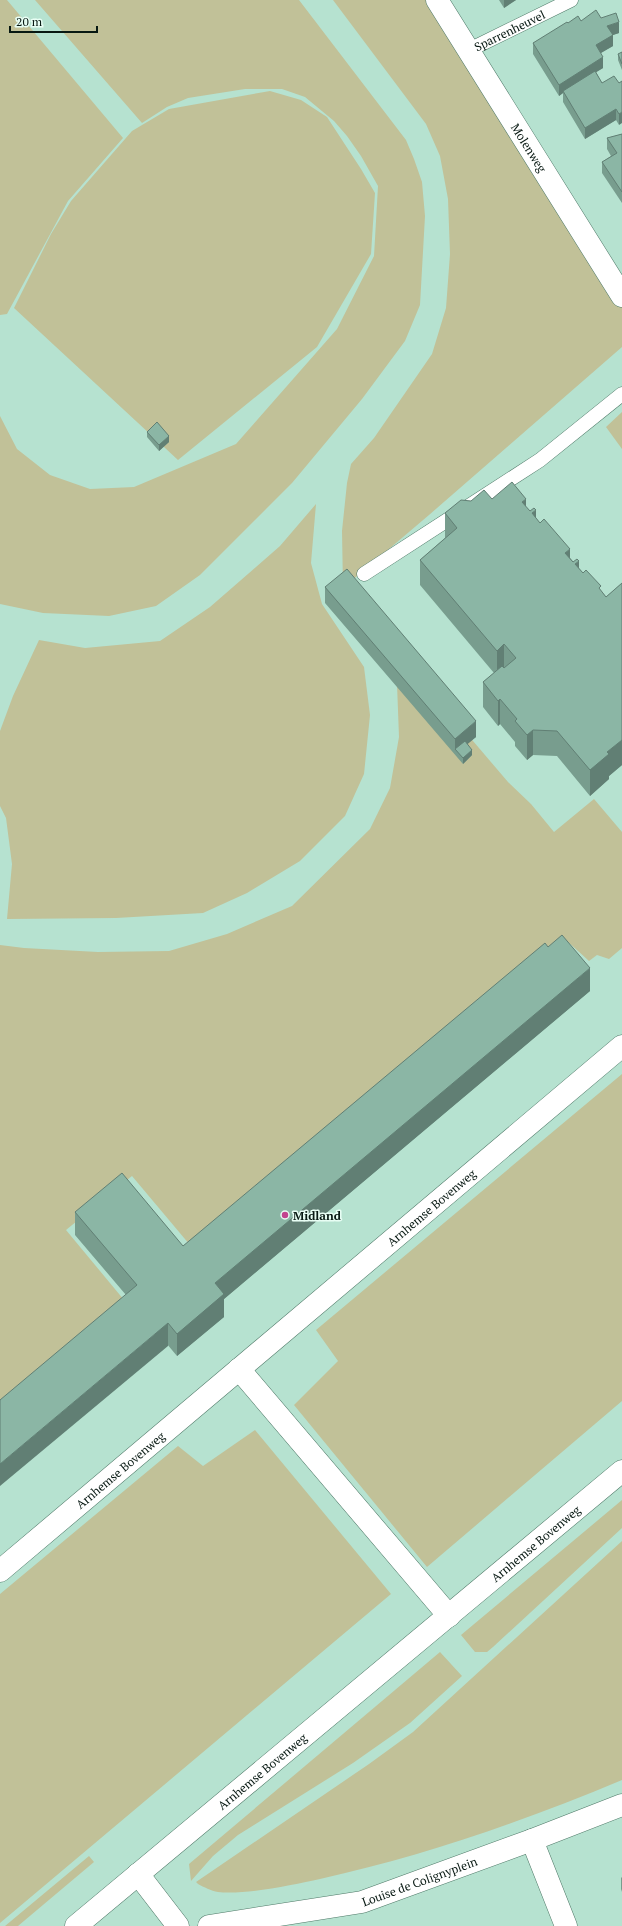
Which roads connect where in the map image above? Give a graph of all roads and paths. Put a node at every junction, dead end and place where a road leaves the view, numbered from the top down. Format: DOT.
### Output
graph roads {
  1 [pos="437,0"];
  2 [pos="571,0"];
  3 [pos="469,50"];
  4 [pos="621,294"];
  5 [pos="622,394"];
  6 [pos="364,574"];
  7 [pos="622,1046"];
  8 [pos="239,1369"];
  9 [pos="622,1472"];
  10 [pos="1,1567"];
  11 [pos="449,1616"];
  12 [pos="622,1805"];
  13 [pos="532,1840"];
  14 [pos="138,1874"];
  15 [pos="76,1926"];
  16 [pos="178,1926"];
  17 [pos="209,1926"];
  18 [pos="566,1926"];
  1 -- 3 [label="street, Molenweg"];
  2 -- 3 [label="lane, Sparrenheuvel"];
  3 -- 4 [label="street, Molenweg"];
  5 -- 6 [label="lane"];
  7 -- 8 [label="street, Arnhemse Bovenweg"];
  8 -- 10 [label="street, Arnhemse Bovenweg"];
  8 -- 11 [label="street"];
  9 -- 11 [label="street, Arnhemse Bovenweg"];
  11 -- 14 [label="street, Arnhemse Bovenweg"];
  12 -- 13 [label="street, Louise de Colignyplein"];
  13 -- 17 [label="street, Louise de Colignyplein"];
  13 -- 18 [label="street"];
  14 -- 15 [label="street, Arnhemse Bovenweg"];
  14 -- 16 [label="street"];
}
